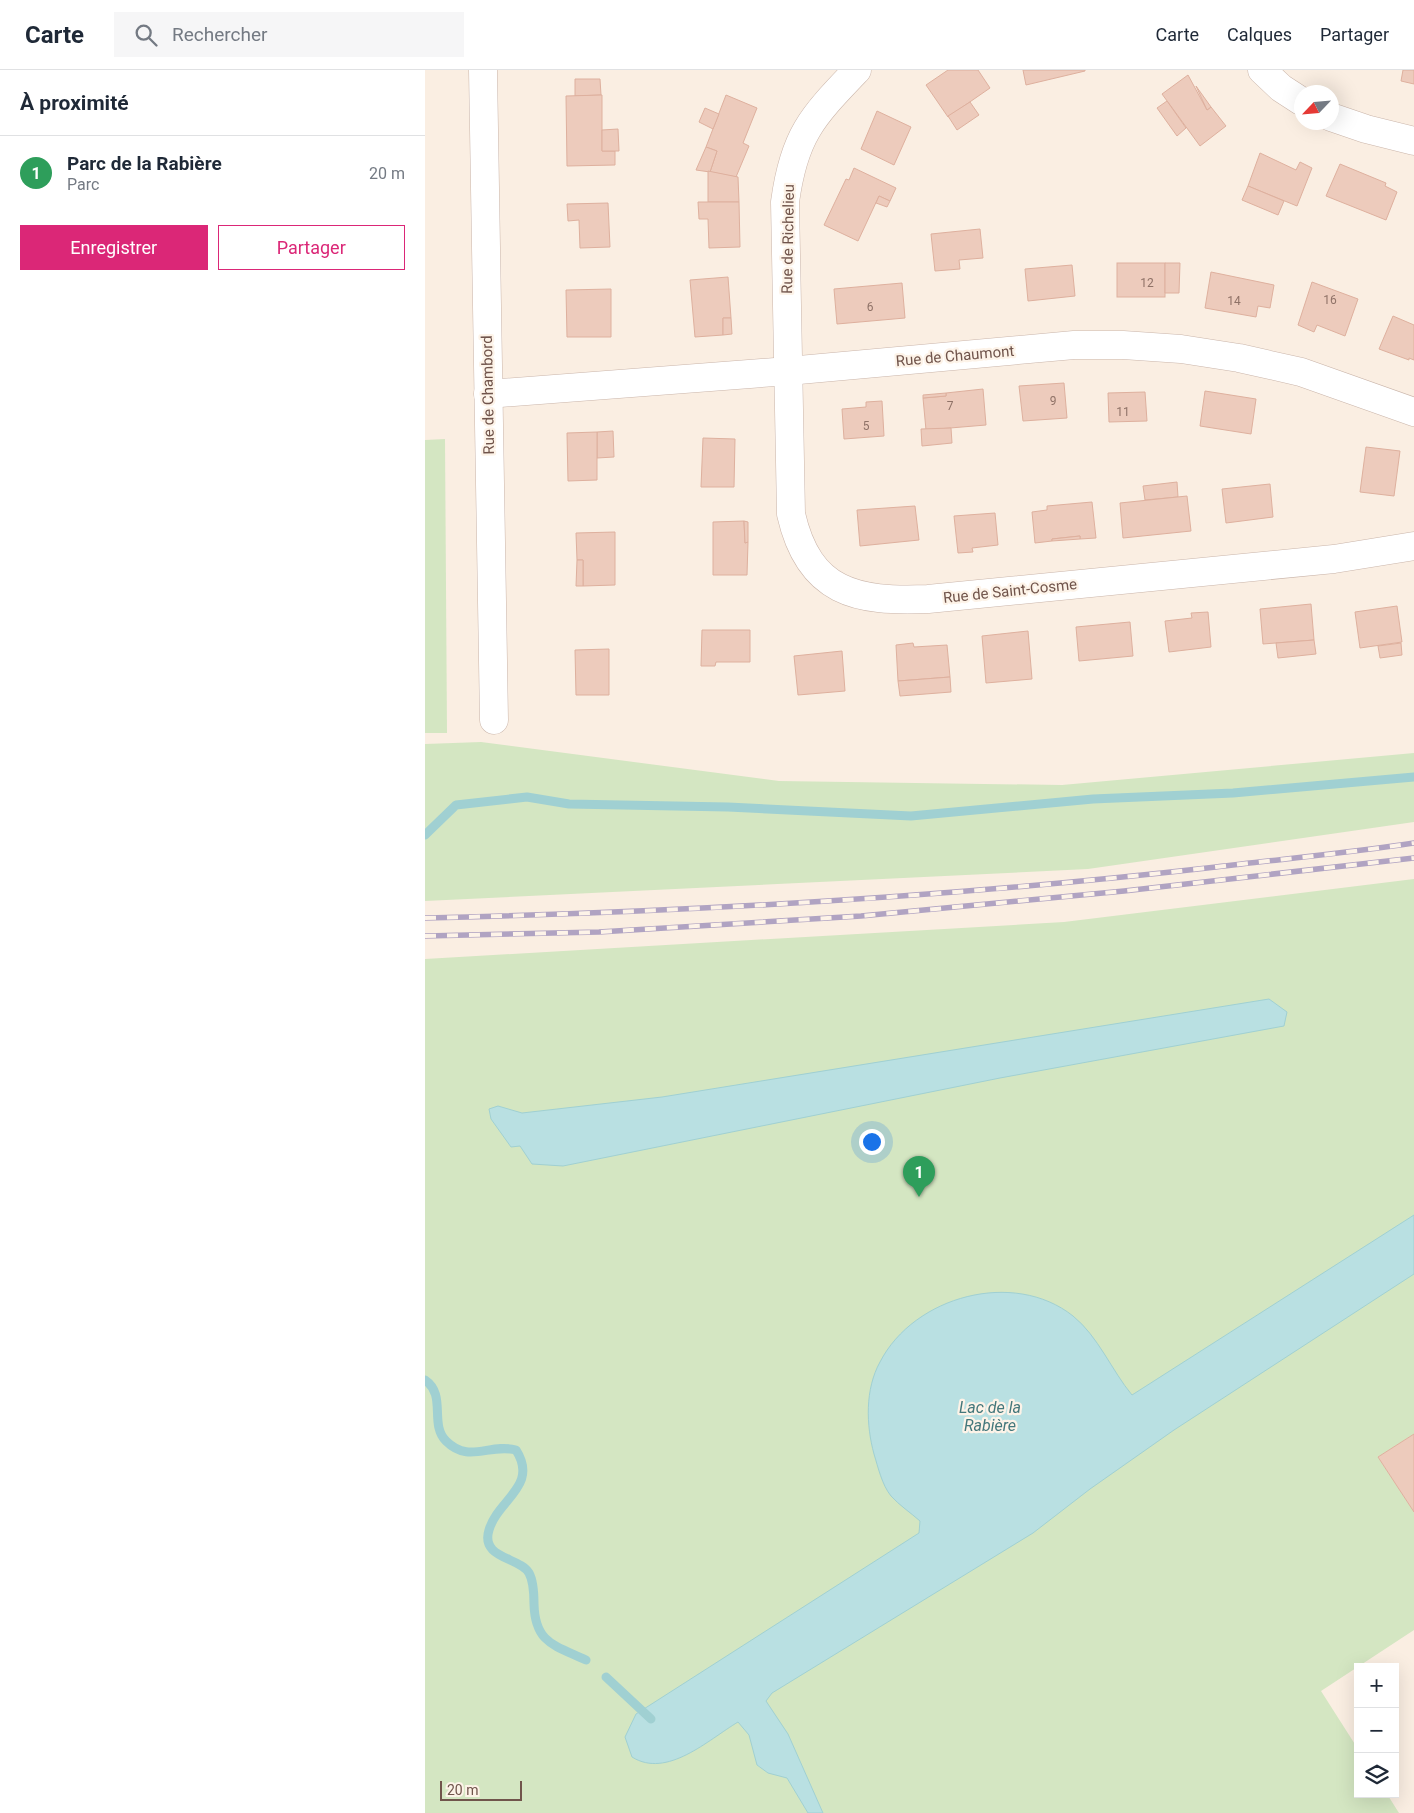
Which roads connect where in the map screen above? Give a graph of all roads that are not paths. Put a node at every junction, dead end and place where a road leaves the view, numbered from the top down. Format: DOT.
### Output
graph roads {
  1 [pos="483,70"];
  2 [pos="857,70"];
  3 [pos="1262,70"];
  4 [pos="1294,97"];
  5 [pos="1339,119"];
  6 [pos="1414,141"];
  7 [pos="788,371"];
  8 [pos="488,394"];
  9 [pos="1414,412"];
  10 [pos="1414,546"];
  11 [pos="494,720"];
  1 -- 8 [label="street, Rue de Chambord"];
  2 -- 7 [label="street, Rue de Richelieu"];
  3 -- 4 [label="street"];
  5 -- 6 [label="street"];
  7 -- 8 [label="street, Rue de Chaumont"];
  7 -- 9 [label="street, Rue de Chaumont"];
  7 -- 10 [label="street, Rue de Saint-Cosme"];
  8 -- 11 [label="street, Rue de Chambord"];
}
